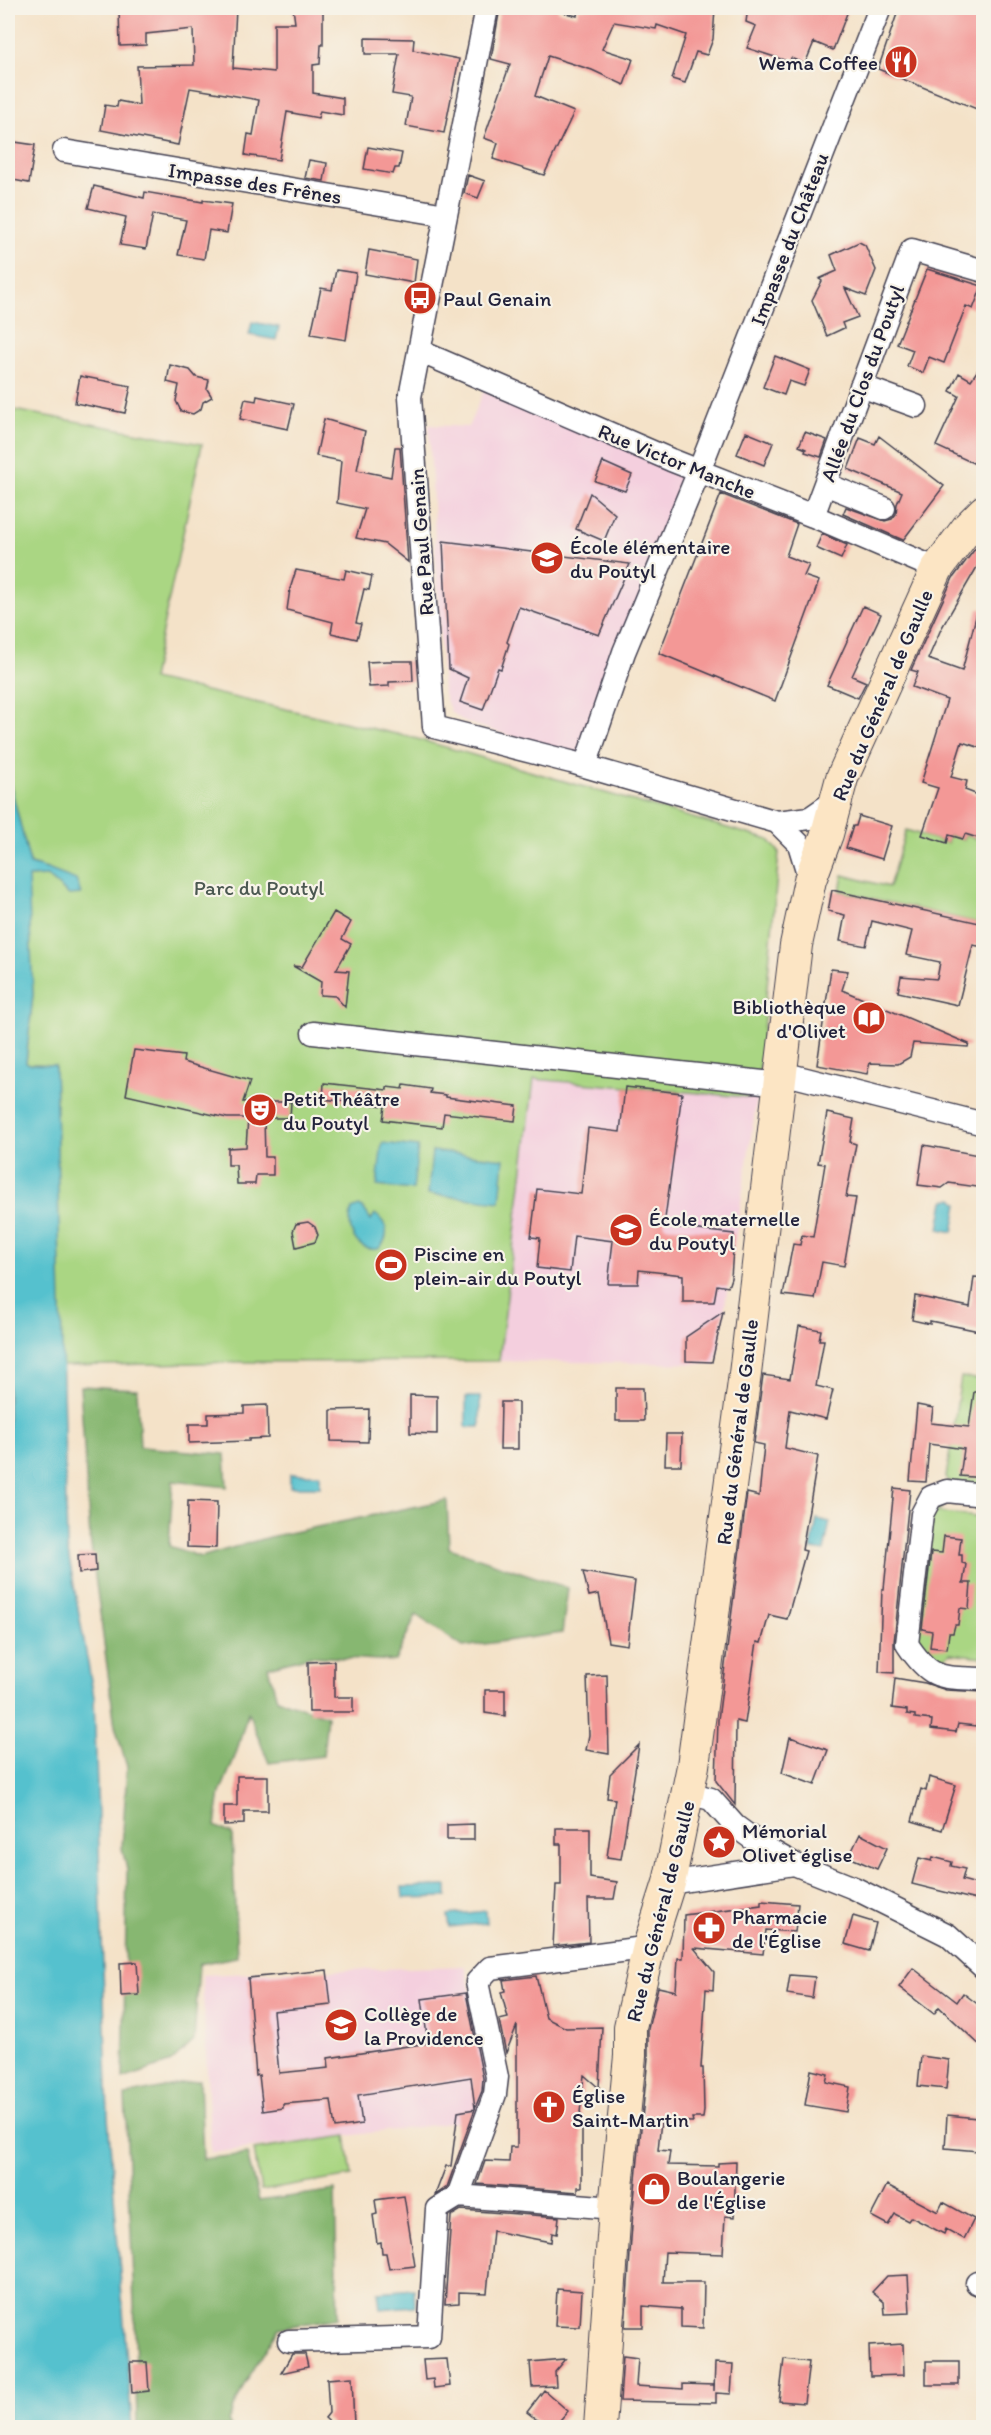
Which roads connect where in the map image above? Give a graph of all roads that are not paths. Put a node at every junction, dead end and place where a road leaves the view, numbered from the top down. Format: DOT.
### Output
graph roads {
  1 [pos="487,8"];
  2 [pos="880,8"];
  3 [pos="64,151"];
  4 [pos="446,215"];
  5 [pos="984,271"];
  6 [pos="419,351"];
  7 [pos="861,386"];
  8 [pos="916,406"];
  9 [pos="699,471"];
  10 [pos="825,484"];
  11 [pos="884,508"];
  12 [pos="984,511"];
  13 [pos="813,516"];
  14 [pos="937,569"];
  15 [pos="585,766"];
  16 [pos="836,800"];
  17 [pos="777,822"];
  18 [pos="810,880"];
  19 [pos="313,1033"];
  20 [pos="782,1078"];
  21 [pos="984,1124"];
  22 [pos="984,1495"];
  23 [pos="984,1679"];
  24 [pos="688,1793"];
  25 [pos="794,1864"];
  26 [pos="669,1883"];
  27 [pos="649,1946"];
  28 [pos="984,1968"];
  29 [pos="458,2196"];
  30 [pos="615,2208"];
  31 [pos="289,2341"];
  32 [pos="604,2387"];
  33 [pos="600,2427"];
  34 [pos="612,2427"];
  1 -- 4 [label="street, Rue Paul Genain"];
  2 -- 9 [label="street, Impasse du Château"];
  3 -- 4 [label="street, Impasse des Frênes"];
  4 -- 6 [label="street, Rue Paul Genain"];
  5 -- 7 [label="street, Allée du Clos du Poutyl"];
  6 -- 9 [label="street, Rue Victor Manche"];
  6 -- 15 [label="street, Rue Paul Genain"];
  7 -- 8 [label="street"];
  7 -- 10 [label="street, Allée du Clos du Poutyl"];
  9 -- 13 [label="street, Rue Victor Manche"];
  9 -- 15 [label="street, Impasse du Château"];
  10 -- 11 [label="street"];
  10 -- 13 [label="street, Allée du Clos du Poutyl"];
  12 -- 14 [label="main road, Rue du Général de Gaulle"];
  13 -- 14 [label="street, Rue Victor Manche"];
  14 -- 16 [label="main road, Rue du Général de Gaulle"];
  15 -- 17 [label="street, Rue Paul Genain"];
  16 -- 17 [label="street, Rue Paul Genain"];
  16 -- 18 [label="main road, Rue du Général de Gaulle"];
  17 -- 18 [label="street, Rue Paul Genain"];
  18 -- 20 [label="main road, Rue du Général de Gaulle"];
  19 -- 20 [label="street"];
  20 -- 21 [label="street"];
  20 -- 24 [label="main road, Rue du Général de Gaulle"];
  22 -- 23 [label="street"];
  24 -- 25 [label="street"];
  24 -- 26 [label="main road, Rue du Général de Gaulle"];
  25 -- 26 [label="street"];
  25 -- 28 [label="street"];
  26 -- 27 [label="main road, Rue du Général de Gaulle"];
  27 -- 29 [label="street"];
  27 -- 30 [label="main road, Rue du Général de Gaulle"];
  29 -- 30 [label="street"];
  29 -- 31 [label="street"];
  30 -- 32 [label="main road, Rue du Général de Gaulle"];
  32 -- 33 [label="main road, Rue du Général de Gaulle"];
  32 -- 34 [label="main road, Rue du Général de Gaulle"];
}
